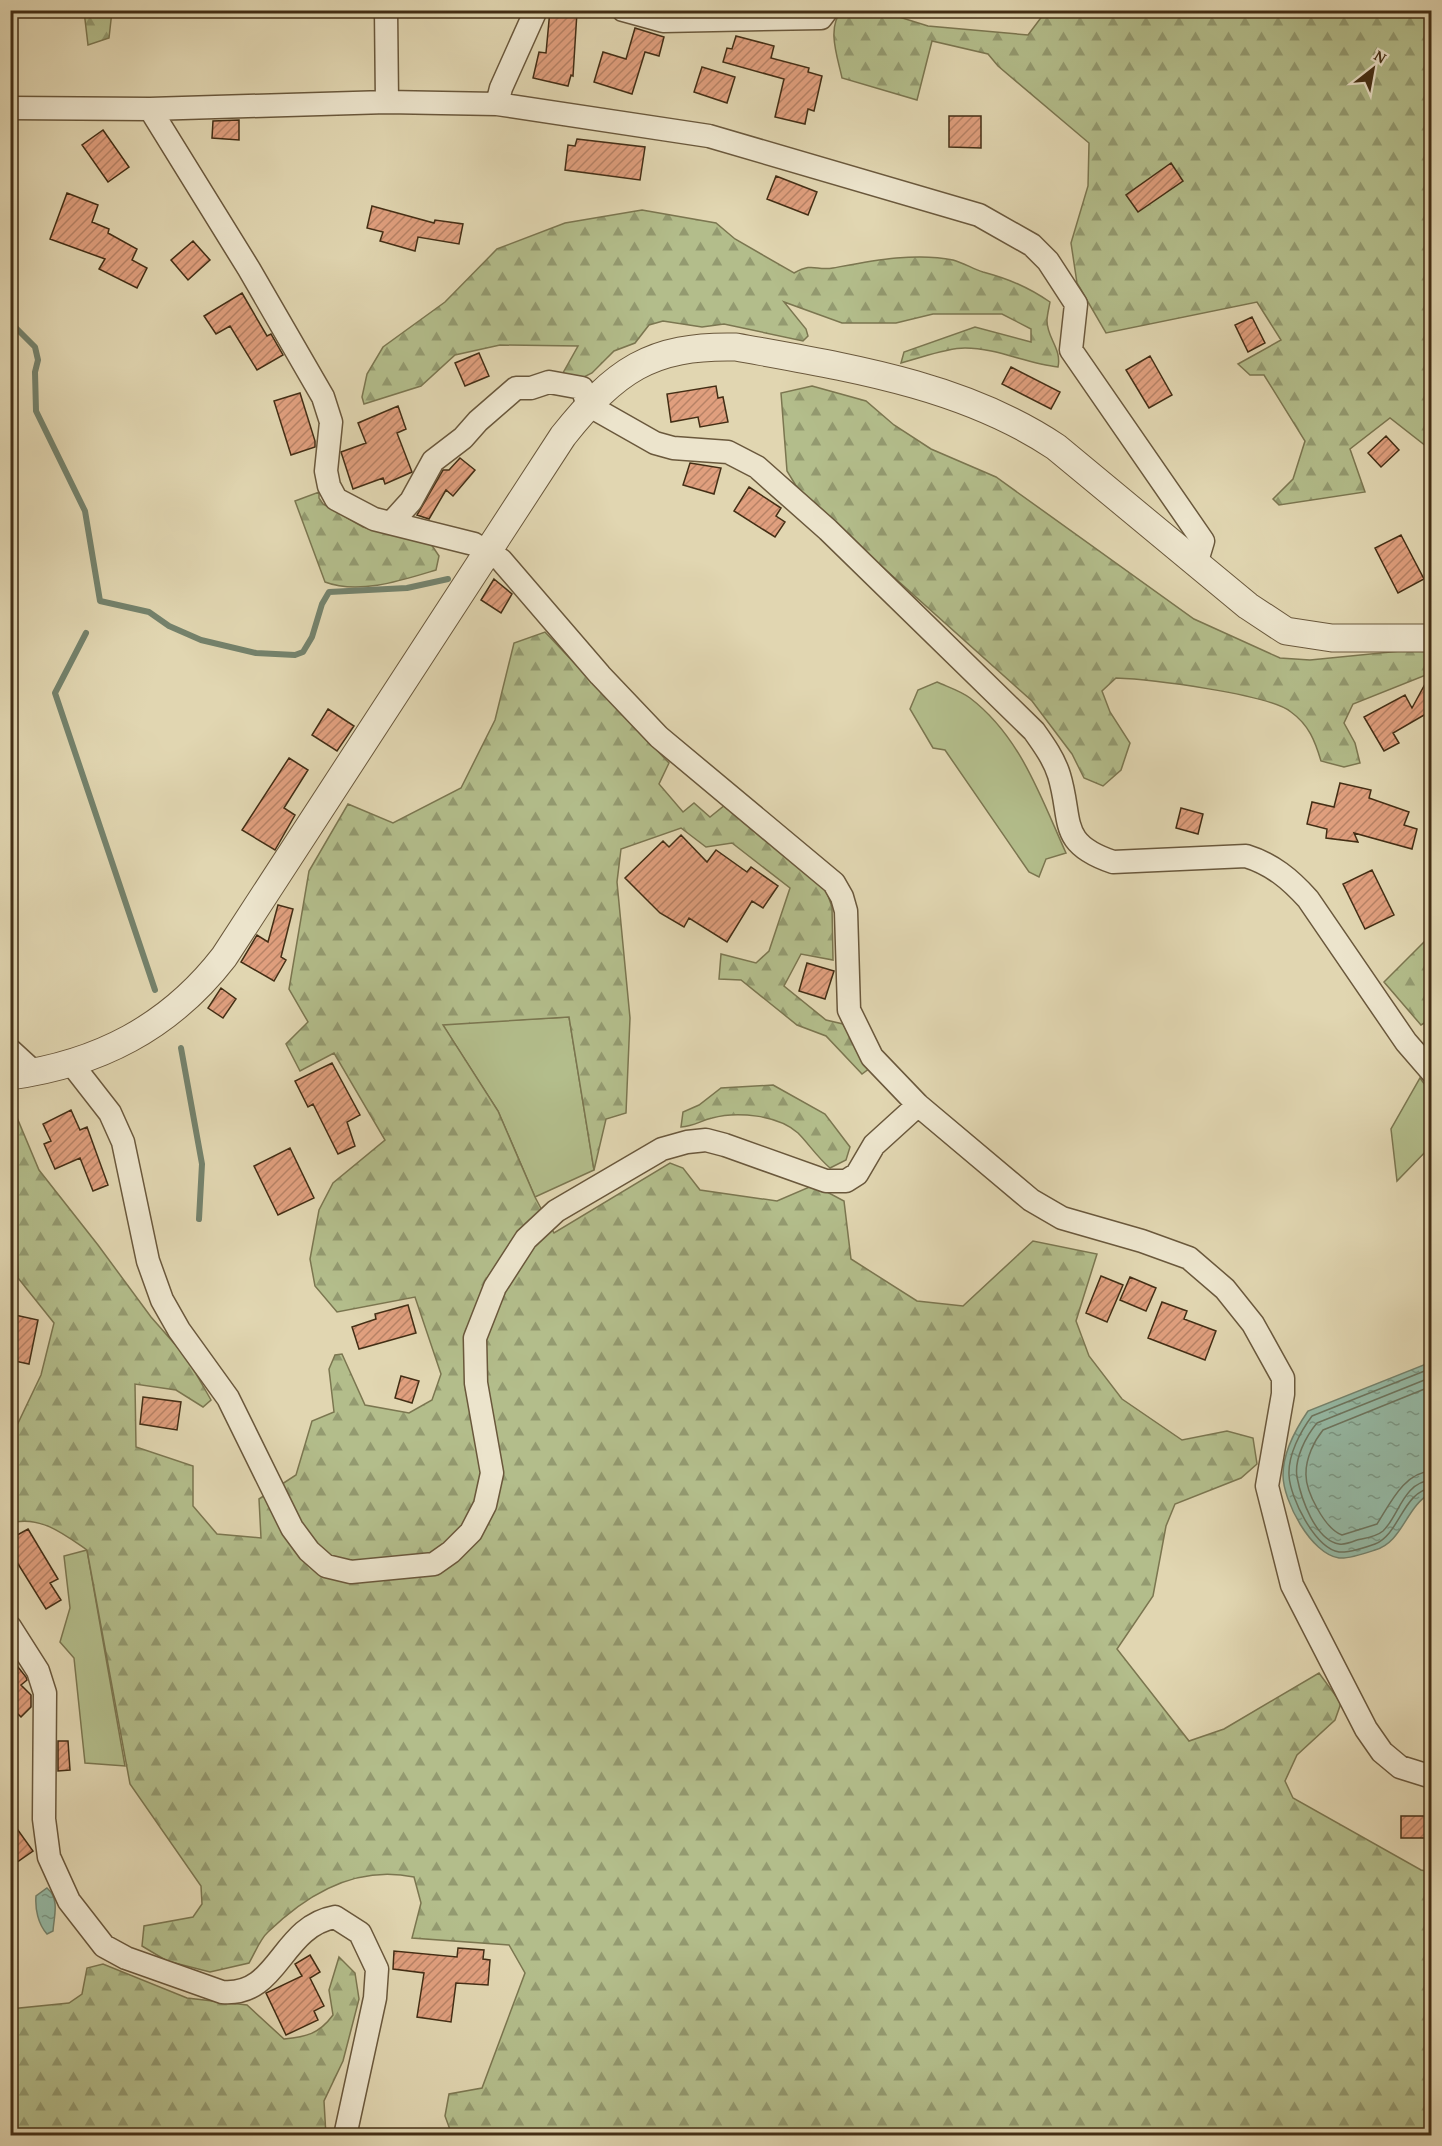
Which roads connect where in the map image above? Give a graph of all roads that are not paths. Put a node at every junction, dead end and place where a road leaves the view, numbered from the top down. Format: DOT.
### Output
graph roads {
  1 [pos="386,10"];
  2 [pos="536,10"];
  3 [pos="623,10"];
  4 [pos="827,10"];
  5 [pos="387,102"];
  6 [pos="496,104"];
  7 [pos="10,108"];
  8 [pos="150,109"];
  9 [pos="588,405"];
  10 [pos="391,523"];
  11 [pos="488,550"];
  12 [pos="1197,561"];
  13 [pos="1431,638"];
  14 [pos="10,1050"];
  15 [pos="71,1063"];
  16 [pos="1431,1072"];
  17 [pos="22,1074"];
  18 [pos="918,1105"];
  19 [pos="10,1627"];
  20 [pos="1431,1777"];
  21 [pos="345,2136"];
  1 -- 5 [label="street"];
  2 -- 6 [label="street"];
  3 -- 4 [label="street"];
  5 -- 6 [label="street"];
  5 -- 8 [label="street"];
  6 -- 12 [label="street"];
  7 -- 8 [label="street"];
  8 -- 10 [label="street"];
  9 -- 10 [label="street"];
  9 -- 11 [label="street"];
  9 -- 12 [label="street"];
  9 -- 16 [label="street"];
  10 -- 11 [label="street"];
  11 -- 15 [label="street"];
  11 -- 18 [label="street"];
  12 -- 13 [label="street"];
  14 -- 17 [label="street"];
  15 -- 17 [label="street"];
  15 -- 18 [label="street"];
  18 -- 20 [label="street"];
  19 -- 21 [label="street"];
}
